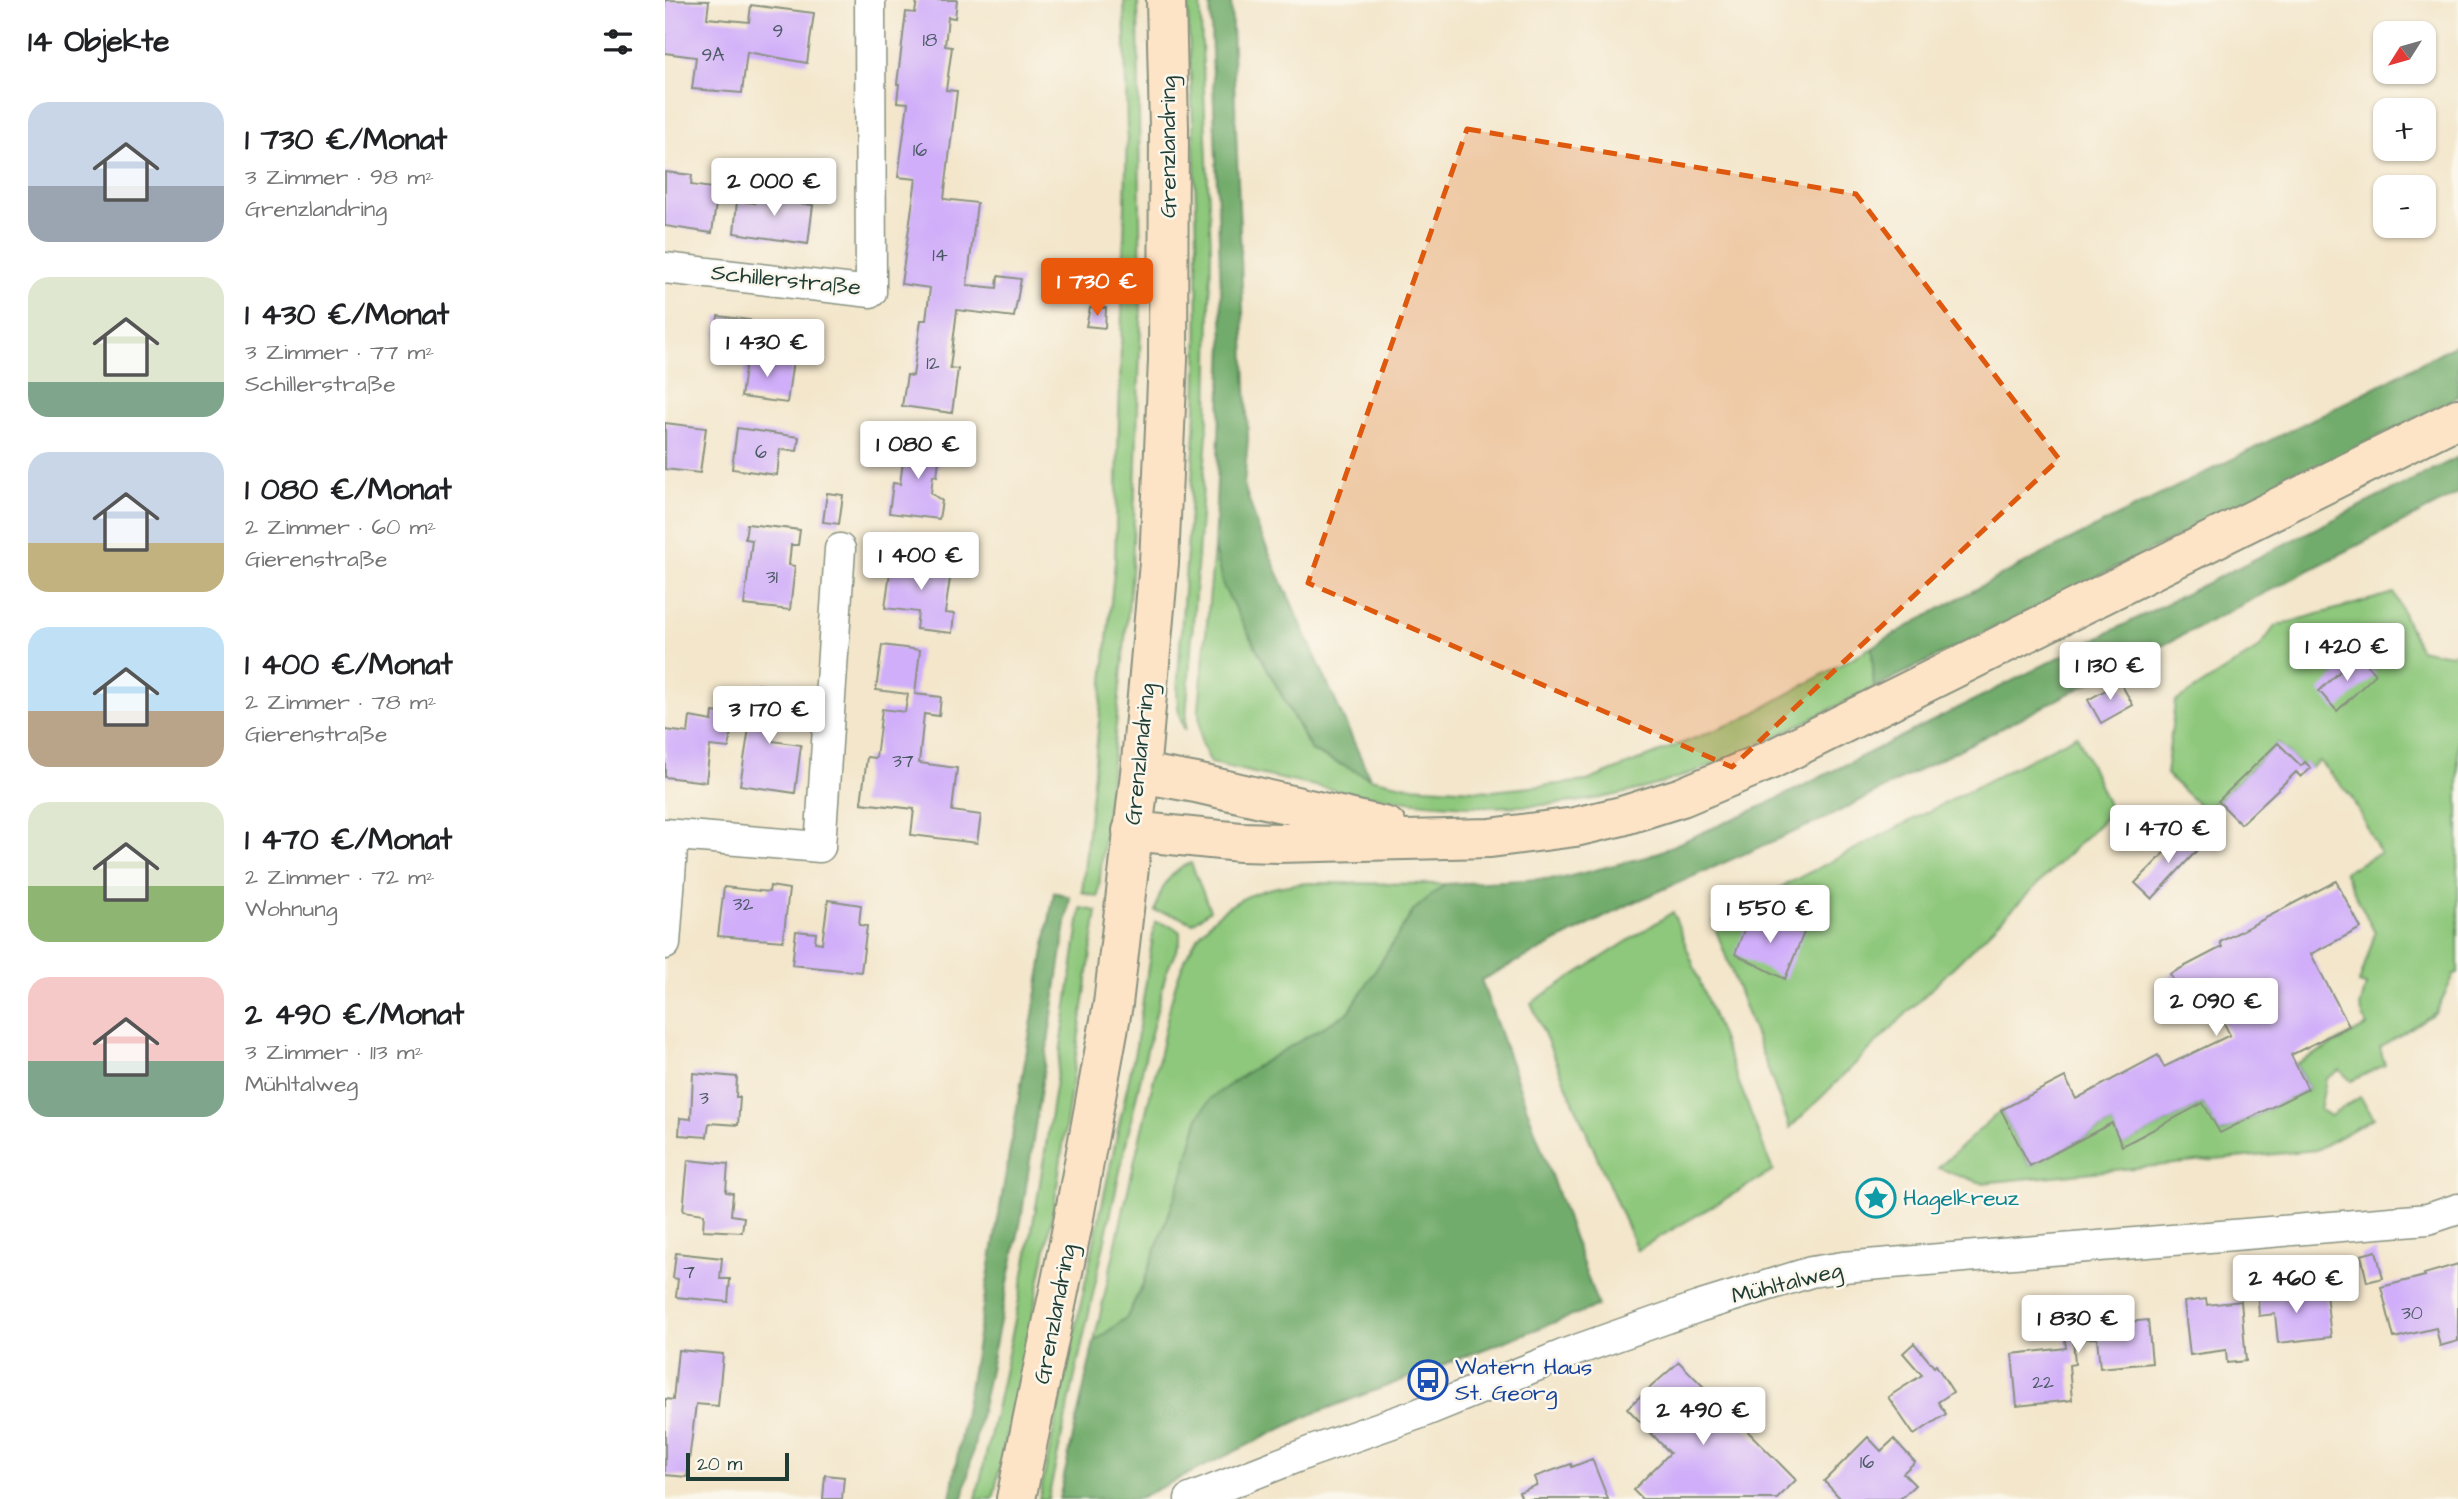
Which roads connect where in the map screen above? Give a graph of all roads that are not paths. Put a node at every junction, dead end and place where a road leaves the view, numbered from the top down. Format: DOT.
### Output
graph roads {
  1 [pos="870,0"];
  2 [pos="1166,0"];
  3 [pos="665,268"];
  4 [pos="2458,418"];
  5 [pos="841,548"];
  6 [pos="1140,773"];
  7 [pos="1132,831"];
  8 [pos="669,835"];
  9 [pos="1437,838"];
  10 [pos="665,944"];
  11 [pos="2458,1209"];
  12 [pos="1016,1499"];
  13 [pos="1190,1499"];
  1 -- 3 [label="street, Schillerstraße"];
  2 -- 6 [label="main road, Grenzlandring"];
  4 -- 9 [label="main road"];
  5 -- 8 [label="street"];
  6 -- 7 [label="main road, Grenzlandring"];
  6 -- 9 [label="main road"];
  7 -- 9 [label="main road"];
  7 -- 12 [label="main road, Grenzlandring"];
  8 -- 10 [label="street"];
  11 -- 13 [label="street, Mühltalweg"];
}
